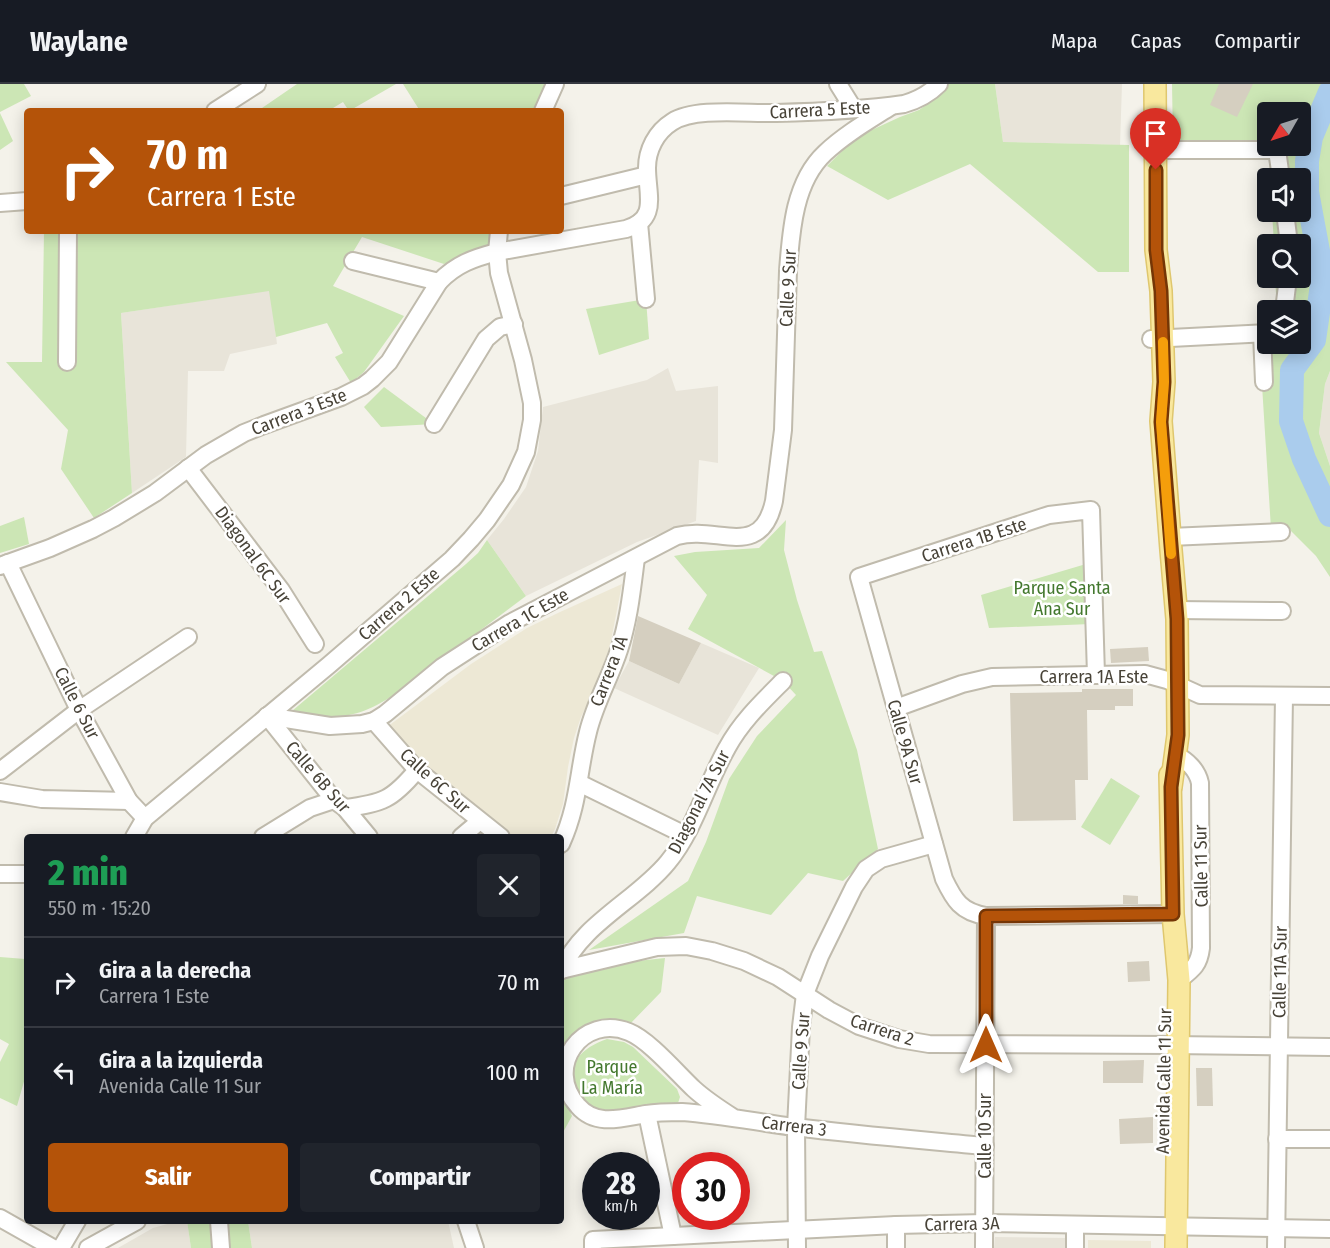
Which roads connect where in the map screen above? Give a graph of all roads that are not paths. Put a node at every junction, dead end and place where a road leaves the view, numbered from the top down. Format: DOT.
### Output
graph roads {
  1 [pos="257,84"];
  2 [pos="555,84"];
  3 [pos="838,84"];
  4 [pos="939,84"];
  5 [pos="1155,84"];
  6 [pos="891,106"];
  7 [pos="220,108"];
  8 [pos="544,108"];
  9 [pos="853,108"];
  10 [pos="1155,150"];
  11 [pos="1280,168"];
  12 [pos="647,175"];
  13 [pos="564,195"];
  14 [pos="24,201"];
  15 [pos="0,203"];
  16 [pos="639,223"];
  17 [pos="68,234"];
  18 [pos="499,234"];
  19 [pos="497,252"];
  20 [pos="353,261"];
  21 [pos="439,282"];
  22 [pos="646,298"];
  23 [pos="514,324"];
  24 [pos="1257,333"];
  25 [pos="1157,338"];
  26 [pos="1265,354"];
  27 [pos="68,362"];
  28 [pos="1264,382"];
  29 [pos="434,424"];
  30 [pos="188,468"];
  31 [pos="772,512"];
  32 [pos="1281,532"];
  33 [pos="1170,544"];
  34 [pos="636,558"];
  35 [pos="4,565"];
  36 [pos="859,577"];
  37 [pos="1176,610"];
  38 [pos="1282,611"];
  39 [pos="188,637"];
  40 [pos="315,644"];
  41 [pos="1096,675"];
  42 [pos="783,681"];
  43 [pos="1172,683"];
  44 [pos="1284,696"];
  45 [pos="1330,696"];
  46 [pos="896,708"];
  47 [pos="79,710"];
  48 [pos="267,716"];
  49 [pos="374,721"];
  50 [pos="1175,754"];
  51 [pos="417,770"];
  52 [pos="0,771"];
  53 [pos="579,783"];
  54 [pos="1171,787"];
  55 [pos="0,792"];
  56 [pos="129,801"];
  57 [pos="339,804"];
  58 [pos="145,818"];
  59 [pos="480,821"];
  60 [pos="136,834"];
  61 [pos="268,834"];
  62 [pos="366,834"];
  63 [pos="464,834"];
  64 [pos="497,834"];
  65 [pos="685,836"];
  66 [pos="564,837"];
  67 [pos="934,844"];
  68 [pos="0,874"];
  69 [pos="24,874"];
  70 [pos="1173,914"];
  71 [pos="986,916"];
  72 [pos="564,966"];
  73 [pos="564,970"];
  74 [pos="1179,980"];
  75 [pos="805,994"];
  76 [pos="986,1045"];
  77 [pos="1172,1045"];
  78 [pos="1279,1047"];
  79 [pos="1330,1047"];
  80 [pos="648,1114"];
  81 [pos="734,1118"];
  82 [pos="796,1127"];
  83 [pos="1277,1139"];
  84 [pos="1330,1139"];
  85 [pos="985,1146"];
  86 [pos="0,1218"];
  87 [pos="985,1223"];
  88 [pos="75,1224"];
  89 [pos="132,1224"];
  90 [pos="219,1224"];
  91 [pos="467,1224"];
  92 [pos="896,1225"];
  93 [pos="1075,1225"];
  94 [pos="1169,1226"];
  95 [pos="1276,1228"];
  96 [pos="1330,1229"];
  97 [pos="797,1230"];
  98 [pos="673,1236"];
  99 [pos="692,1242"];
  100 [pos="593,1244"];
  101 [pos="53,1248"];
  102 [pos="61,1248"];
  103 [pos="88,1248"];
  104 [pos="221,1248"];
  105 [pos="474,1248"];
  106 [pos="796,1248"];
  107 [pos="896,1248"];
  108 [pos="984,1248"];
  109 [pos="1075,1248"];
  110 [pos="1162,1248"];
  111 [pos="1176,1248"];
  112 [pos="1276,1248"];
  1 -- 7 [label="street"];
  2 -- 8 [label="street"];
  3 -- 9 [label="street"];
  4 -- 6 [label="street, Carrera 5 Este"];
  5 -- 10 [label="main road, Avenida Calle 11 Sur"];
  6 -- 9 [label="street, Carrera 5 Este"];
  6 -- 31 [label="street, Calle 9 Sur"];
  9 -- 12 [label="street, Carrera 5 Este"];
  10 -- 11 [label="street"];
  10 -- 25 [label="main road, Avenida Calle 11 Sur"];
  12 -- 13 [label="street"];
  12 -- 16 [label="street"];
  14 -- 15 [label="street"];
  16 -- 19 [label="street, Carrera 3 Este"];
  16 -- 22 [label="street"];
  17 -- 27 [label="street"];
  18 -- 19 [label="street, Carrera 2 Este"];
  19 -- 21 [label="street, Carrera 3 Este"];
  19 -- 23 [label="street, Carrera 2 Este"];
  20 -- 21 [label="street"];
  21 -- 30 [label="street, Carrera 3 Este"];
  23 -- 29 [label="street"];
  23 -- 48 [label="street, Carrera 2 Este"];
  24 -- 25 [label="street"];
  25 -- 33 [label="main road, Avenida Calle 11 Sur"];
  26 -- 28 [label="street"];
  30 -- 35 [label="street, Carrera 3 Este"];
  30 -- 40 [label="street, Diagonal 6C Sur"];
  31 -- 34 [label="street, Carrera 1C Este"];
  32 -- 33 [label="street"];
  33 -- 37 [label="main road, Avenida Calle 11 Sur"];
  33 -- 43 [label="main road, Avenida Calle 11 Sur"];
  34 -- 49 [label="street, Carrera 1C Este"];
  34 -- 53 [label="street, Carrera 1A"];
  35 -- 47 [label="street, Calle 6 Sur"];
  36 -- 41 [label="street, Carrera 1B Este"];
  36 -- 46 [label="street, Calle 9A Sur"];
  37 -- 38 [label="street"];
  37 -- 43 [label="main road, Avenida Calle 11 Sur"];
  39 -- 47 [label="street"];
  41 -- 43 [label="street, Carrera 1A Este"];
  41 -- 46 [label="street, Carrera 1A Este"];
  42 -- 65 [label="street, Diagonal 7A Sur"];
  43 -- 44 [label="street, Carrera 1A Este"];
  43 -- 50 [label="main road, Avenida Calle 11 Sur"];
  43 -- 54 [label="main road, Avenida Calle 11 Sur"];
  44 -- 45 [label="street, Carrera 1A Este"];
  44 -- 78 [label="street, Calle 11A Sur"];
  46 -- 67 [label="street, Calle 9A Sur"];
  47 -- 52 [label="street"];
  47 -- 56 [label="street, Calle 6 Sur"];
  48 -- 49 [label="street, Carrera 1C Este"];
  48 -- 57 [label="street, Calle 6B Sur"];
  48 -- 58 [label="street, Carrera 2 Este"];
  49 -- 51 [label="street, Calle 6C Sur"];
  50 -- 54 [label="main road, Avenida Calle 11 Sur"];
  50 -- 74 [label="street, Calle 11 Sur"];
  51 -- 57 [label="street"];
  51 -- 59 [label="street, Calle 6C Sur"];
  53 -- 65 [label="street"];
  53 -- 66 [label="street, Carrera 1A"];
  54 -- 70 [label="main road, Avenida Calle 11 Sur"];
  55 -- 56 [label="street"];
  56 -- 58 [label="street, Calle 6 Sur"];
  57 -- 61 [label="street"];
  57 -- 62 [label="street, Calle 6B Sur"];
  58 -- 60 [label="street"];
  59 -- 63 [label="street"];
  59 -- 64 [label="street, Calle 6C Sur"];
  65 -- 72 [label="street, Diagonal 7A Sur"];
  67 -- 71 [label="street, Calle 9A Sur"];
  67 -- 75 [label="street, Calle 9 Sur"];
  68 -- 69 [label="street"];
  70 -- 71 [label="street"];
  70 -- 74 [label="main road, Avenida Calle 11 Sur"];
  70 -- 77 [label="main road, Avenida Calle 11 Sur"];
  71 -- 76 [label="street, Calle 10 Sur"];
  73 -- 75 [label="street, Carrera 2"];
  74 -- 77 [label="main road, Avenida Calle 11 Sur"];
  75 -- 76 [label="street, Carrera 2"];
  75 -- 82 [label="street, Calle 9 Sur"];
  76 -- 77 [label="street, Carrera 2"];
  76 -- 85 [label="street, Calle 10 Sur"];
  77 -- 78 [label="street, Carrera 2"];
  77 -- 94 [label="main road, Avenida Calle 11 Sur"];
  78 -- 79 [label="street, Carrera 2"];
  78 -- 83 [label="street, Calle 11A Sur"];
  80 -- 81 [label="street, Carrera 3"];
  80 -- 81 [label="street, Carrera 3"];
  80 -- 98 [label="street"];
  81 -- 82 [label="street, Carrera 3"];
  82 -- 85 [label="street, Carrera 3"];
  82 -- 97 [label="street, Calle 9 Sur"];
  83 -- 84 [label="street"];
  83 -- 95 [label="street, Calle 11A Sur"];
  85 -- 87 [label="street, Calle 10 Sur"];
  86 -- 101 [label="street"];
  87 -- 92 [label="street, Carrera 3A"];
  87 -- 93 [label="street, Carrera 3A"];
  87 -- 108 [label="street, Calle 10 Sur"];
  88 -- 102 [label="street"];
  89 -- 103 [label="street"];
  90 -- 104 [label="street"];
  91 -- 105 [label="street"];
  92 -- 97 [label="street, Carrera 3A"];
  92 -- 107 [label="street"];
  93 -- 94 [label="street, Carrera 3A"];
  93 -- 109 [label="street"];
  94 -- 95 [label="street, Carrera 3A"];
  94 -- 110 [label="main road, Avenida Calle 11 Sur"];
  94 -- 111 [label="main road, Avenida Calle 11 Sur"];
  95 -- 96 [label="street, Carrera 3A"];
  95 -- 112 [label="street, Calle 11A Sur"];
  97 -- 99 [label="street, Carrera 3A"];
  97 -- 106 [label="street, Calle 9 Sur"];
  98 -- 99 [label="street, Carrera 3A"];
  98 -- 100 [label="street, Carrera 3A"];
}
